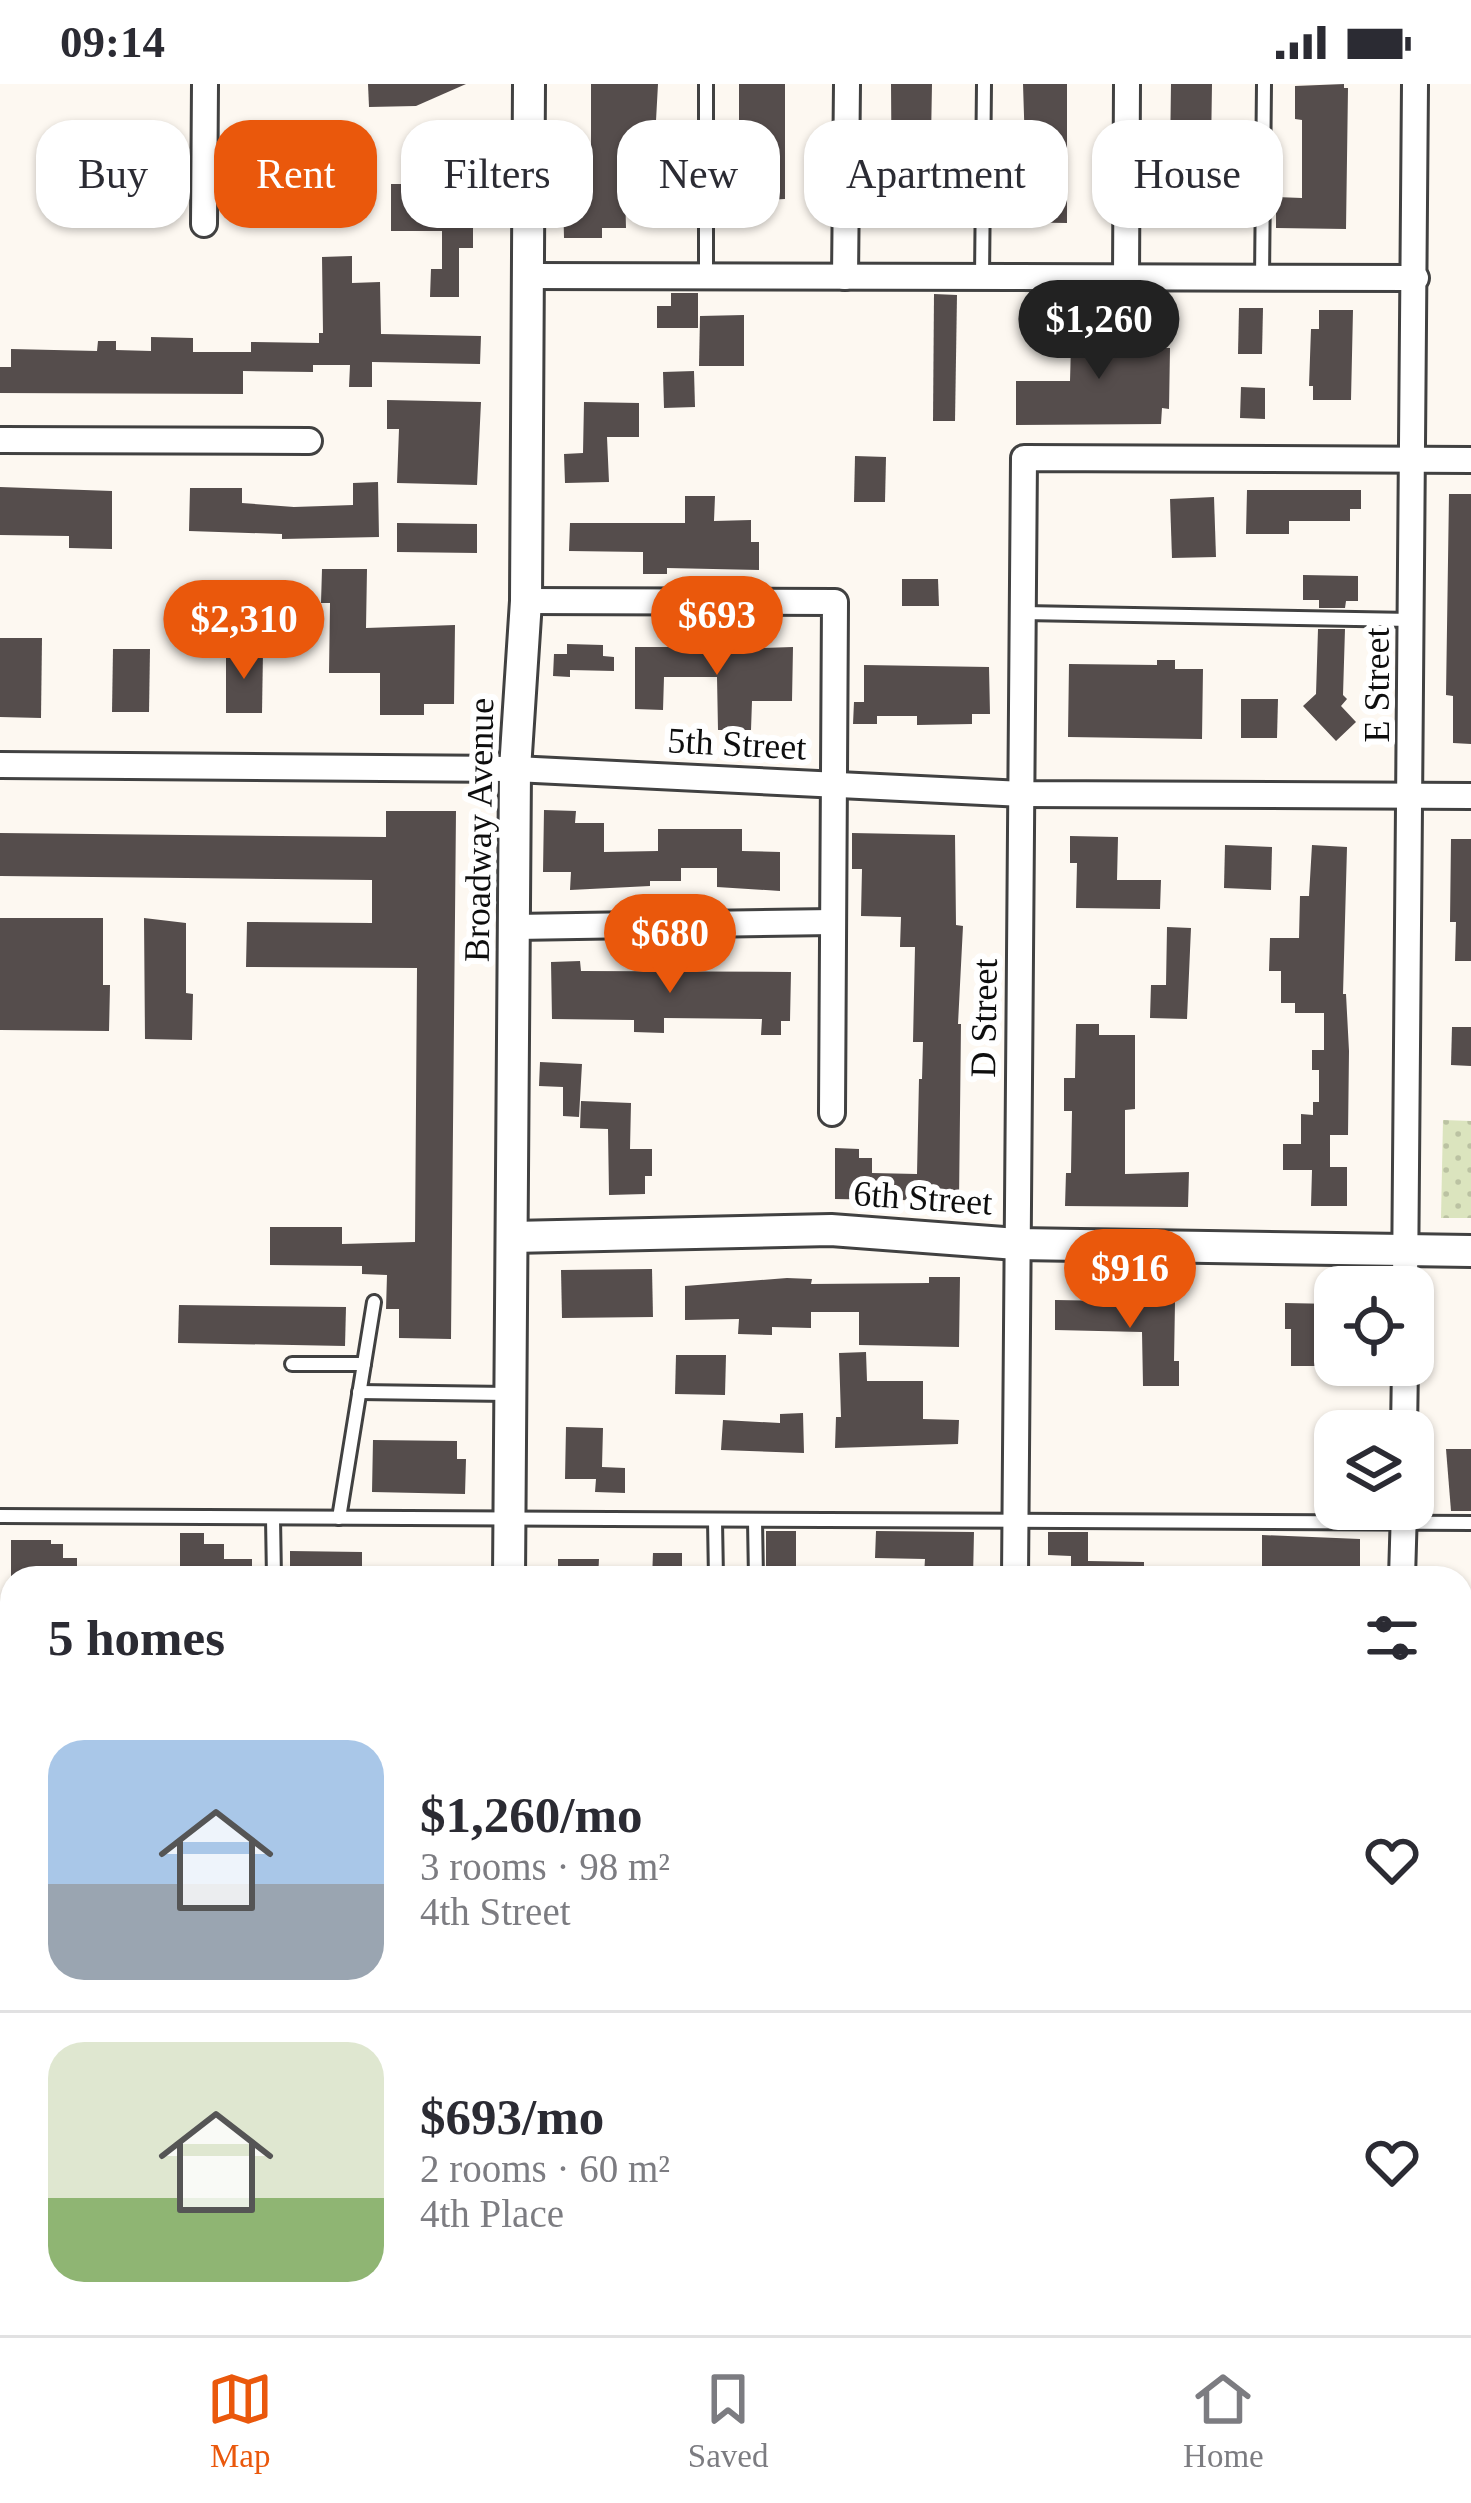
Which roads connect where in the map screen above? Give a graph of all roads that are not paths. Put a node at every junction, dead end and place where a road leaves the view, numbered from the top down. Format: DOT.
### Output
graph roads {
  1 [pos="205,84"];
  2 [pos="529,84"];
  3 [pos="706,84"];
  4 [pos="847,84"];
  5 [pos="984,84"];
  6 [pos="1127,84"];
  7 [pos="1264,84"];
  8 [pos="1415,84"];
  9 [pos="204,224"];
  10 [pos="528,276"];
  11 [pos="706,276"];
  12 [pos="845,277"];
  13 [pos="982,277"];
  14 [pos="1126,278"];
  15 [pos="1262,278"];
  16 [pos="1416,278"];
  17 [pos="0,440"];
  18 [pos="309,441"];
  19 [pos="1414,460"];
  20 [pos="1471,460"];
  21 [pos="526,601"];
  22 [pos="1023,614"];
  23 [pos="1413,620"];
  24 [pos="0,765"];
  25 [pos="515,770"];
  26 [pos="834,784"];
  27 [pos="1022,794"];
  28 [pos="1412,796"];
  29 [pos="1471,796"];
  30 [pos="833,922"];
  31 [pos="514,927"];
  32 [pos="832,1113"];
  33 [pos="512,1237"];
  34 [pos="1017,1244"];
  35 [pos="1406,1250"];
  36 [pos="1471,1251"];
  37 [pos="1406,1266"];
  38 [pos="374,1303"];
  39 [pos="292,1364"];
  40 [pos="364,1364"];
  41 [pos="359,1392"];
  42 [pos="511,1394"];
  43 [pos="0,1516"];
  44 [pos="1314,1517"];
  45 [pos="273,1518"];
  46 [pos="339,1518"];
  47 [pos="1434,1519"];
  48 [pos="509,1520"];
  49 [pos="715,1520"];
  50 [pos="755,1520"];
  51 [pos="1016,1520"];
  52 [pos="1471,1523"];
  53 [pos="1403,1530"];
  54 [pos="274,1566"];
  55 [pos="509,1566"];
  56 [pos="716,1566"];
  57 [pos="756,1566"];
  58 [pos="1015,1566"];
  59 [pos="1402,1566"];
  1 -- 9 [label="street"];
  2 -- 10 [label="street, Broadway Avenue"];
  3 -- 11 [label="lane"];
  4 -- 12 [label="street"];
  5 -- 13 [label="lane"];
  6 -- 14 [label="street"];
  7 -- 15 [label="lane"];
  8 -- 16 [label="street, E Street"];
  10 -- 11 [label="street"];
  10 -- 21 [label="street, Broadway Avenue"];
  11 -- 12 [label="street"];
  12 -- 13 [label="street"];
  13 -- 14 [label="street"];
  14 -- 15 [label="street"];
  15 -- 16 [label="street"];
  16 -- 19 [label="street, E Street"];
  17 -- 18 [label="street"];
  19 -- 20 [label="street"];
  19 -- 22 [label="street, D Street"];
  19 -- 23 [label="street, E Street"];
  21 -- 25 [label="street, Broadway Avenue"];
  21 -- 26 [label="street"];
  22 -- 23 [label="lane"];
  22 -- 27 [label="street, D Street"];
  23 -- 28 [label="street, E Street"];
  24 -- 25 [label="street, 5th Street"];
  25 -- 26 [label="street, 5th Street"];
  25 -- 31 [label="street, Broadway Avenue"];
  26 -- 27 [label="street, 5th Street"];
  26 -- 30 [label="street"];
  27 -- 28 [label="street, 5th Street"];
  27 -- 34 [label="street, D Street"];
  28 -- 29 [label="street, 5th Street"];
  28 -- 35 [label="street, E Street"];
  30 -- 31 [label="street"];
  30 -- 32 [label="street"];
  31 -- 33 [label="street, Broadway Avenue"];
  33 -- 34 [label="street, 6th Street"];
  33 -- 42 [label="street, Broadway Avenue"];
  34 -- 35 [label="street, 6th Street"];
  34 -- 51 [label="street, D Street"];
  35 -- 36 [label="street, 6th Street"];
  35 -- 37 [label="street, E Street"];
  38 -- 40 [label="lane"];
  39 -- 40 [label="lane"];
  40 -- 41 [label="lane"];
  41 -- 42 [label="lane"];
  41 -- 46 [label="lane"];
  42 -- 48 [label="street, Broadway Avenue"];
  43 -- 45 [label="lane"];
  44 -- 51 [label="lane"];
  45 -- 46 [label="lane"];
  45 -- 54 [label="lane"];
  46 -- 48 [label="lane"];
  47 -- 52 [label="lane"];
  48 -- 49 [label="lane"];
  48 -- 55 [label="street, Broadway Avenue"];
  49 -- 50 [label="lane"];
  49 -- 56 [label="lane"];
  50 -- 51 [label="lane"];
  50 -- 57 [label="lane"];
  51 -- 58 [label="street, D Street"];
  53 -- 59 [label="street"];
}
